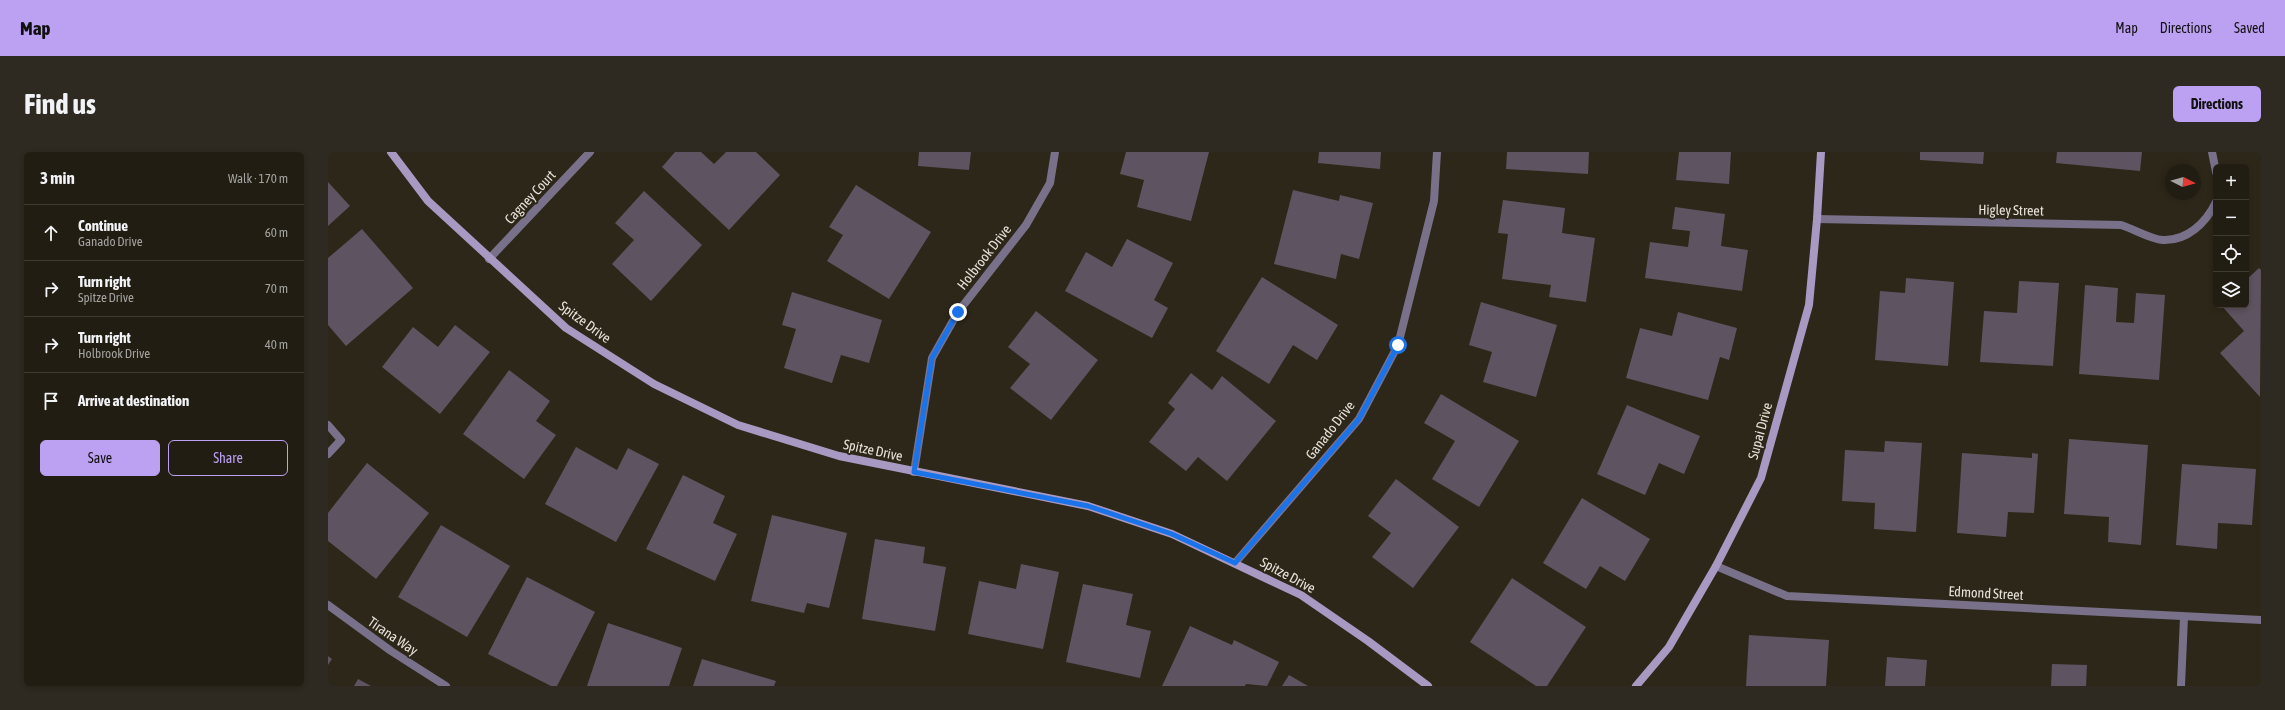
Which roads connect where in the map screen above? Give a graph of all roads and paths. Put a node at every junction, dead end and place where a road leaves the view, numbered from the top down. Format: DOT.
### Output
graph roads {
  1 [pos="391,152"];
  2 [pos="590,152"];
  3 [pos="1055,152"];
  4 [pos="1436,152"];
  5 [pos="1821,152"];
  6 [pos="2212,152"];
  7 [pos="2214,164"];
  8 [pos="2213,208"];
  9 [pos="1817,219"];
  10 [pos="489,259"];
  11 [pos="328,425"];
  12 [pos="328,454"];
  13 [pos="914,472"];
  14 [pos="1235,563"];
  15 [pos="1716,566"];
  16 [pos="328,605"];
  17 [pos="2184,617"];
  18 [pos="2261,620"];
  19 [pos="446,686"];
  20 [pos="1428,686"];
  21 [pos="1636,686"];
  22 [pos="2181,686"];
  1 -- 10 [label="street, Spitze Drive"];
  2 -- 10 [label="street, Cagney Court"];
  3 -- 13 [label="street, Holbrook Drive"];
  4 -- 14 [label="street, Ganado Drive"];
  5 -- 9 [label="street, Supai Drive"];
  6 -- 7 [label="street"];
  8 -- 9 [label="street, Higley Street"];
  9 -- 15 [label="street, Supai Drive"];
  10 -- 13 [label="street, Spitze Drive"];
  11 -- 12 [label="street"];
  13 -- 14 [label="street, Spitze Drive"];
  14 -- 20 [label="street, Spitze Drive"];
  15 -- 17 [label="street, Edmond Street"];
  15 -- 21 [label="street, Supai Drive"];
  16 -- 19 [label="street, Tirana Way"];
  17 -- 18 [label="street, Edmond Street"];
  17 -- 22 [label="street"];
}
